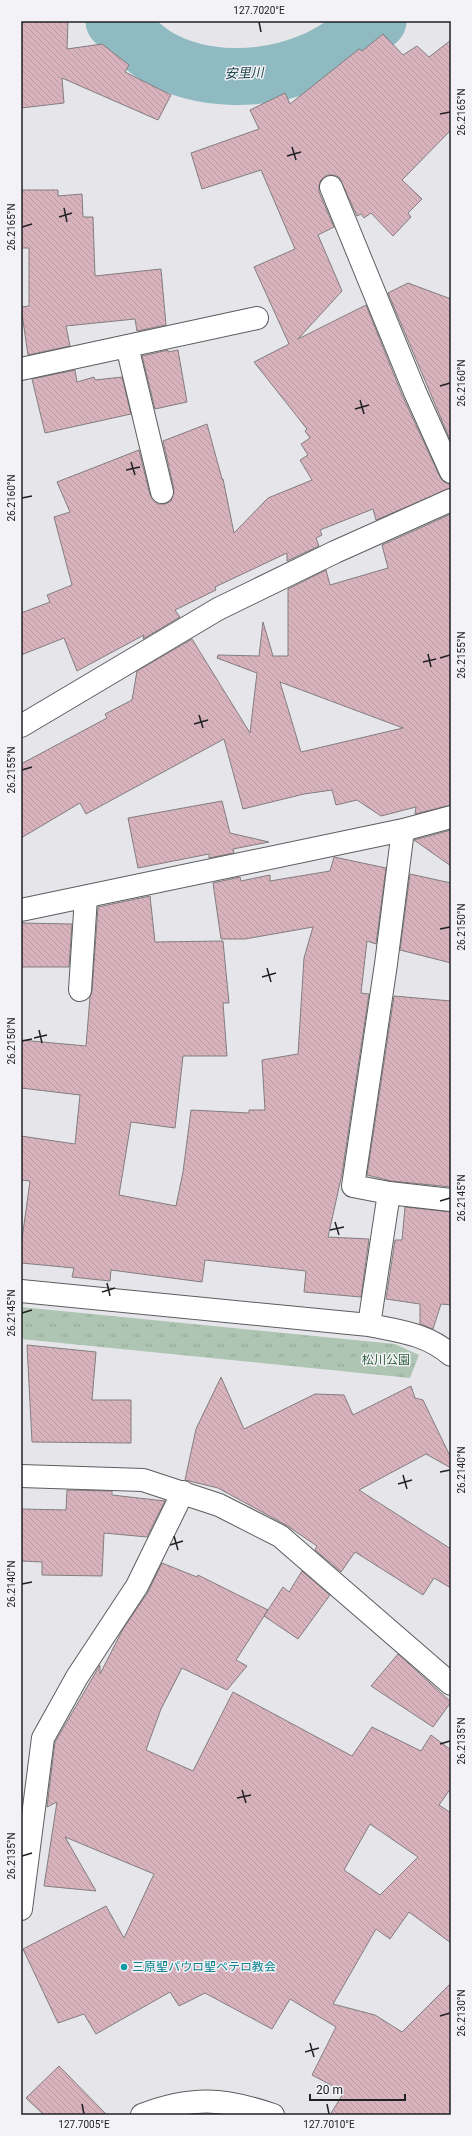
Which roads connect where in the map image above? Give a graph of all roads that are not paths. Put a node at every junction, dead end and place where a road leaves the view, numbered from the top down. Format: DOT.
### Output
graph roads {
  1 [pos="331,187"];
  2 [pos="257,318"];
  3 [pos="127,346"];
  4 [pos="21,369"];
  5 [pos="451,472"];
  6 [pos="162,492"];
  7 [pos="451,502"];
  8 [pos="21,726"];
  9 [pos="451,817"];
  10 [pos="403,830"];
  11 [pos="86,897"];
  12 [pos="21,910"];
  13 [pos="80,990"];
  14 [pos="389,1193"];
  15 [pos="451,1200"];
  16 [pos="21,1291"];
  17 [pos="369,1325"];
  18 [pos="448,1350"];
  19 [pos="21,1476"];
  20 [pos="183,1492"];
  21 [pos="451,1684"];
  22 [pos="21,1910"];
  23 [pos="142,2115"];
  24 [pos="273,2115"];
  1 -- 5 [label="street"];
  2 -- 3 [label="street"];
  3 -- 4 [label="street"];
  3 -- 6 [label="street"];
  7 -- 8 [label="street"];
  9 -- 10 [label="street"];
  10 -- 11 [label="street"];
  10 -- 14 [label="street"];
  11 -- 12 [label="street"];
  11 -- 13 [label="street"];
  14 -- 15 [label="street"];
  14 -- 17 [label="street"];
  16 -- 17 [label="street"];
  17 -- 18 [label="street"];
  19 -- 20 [label="street"];
  20 -- 21 [label="street"];
  20 -- 22 [label="street"];
  23 -- 24 [label="street"];
}
